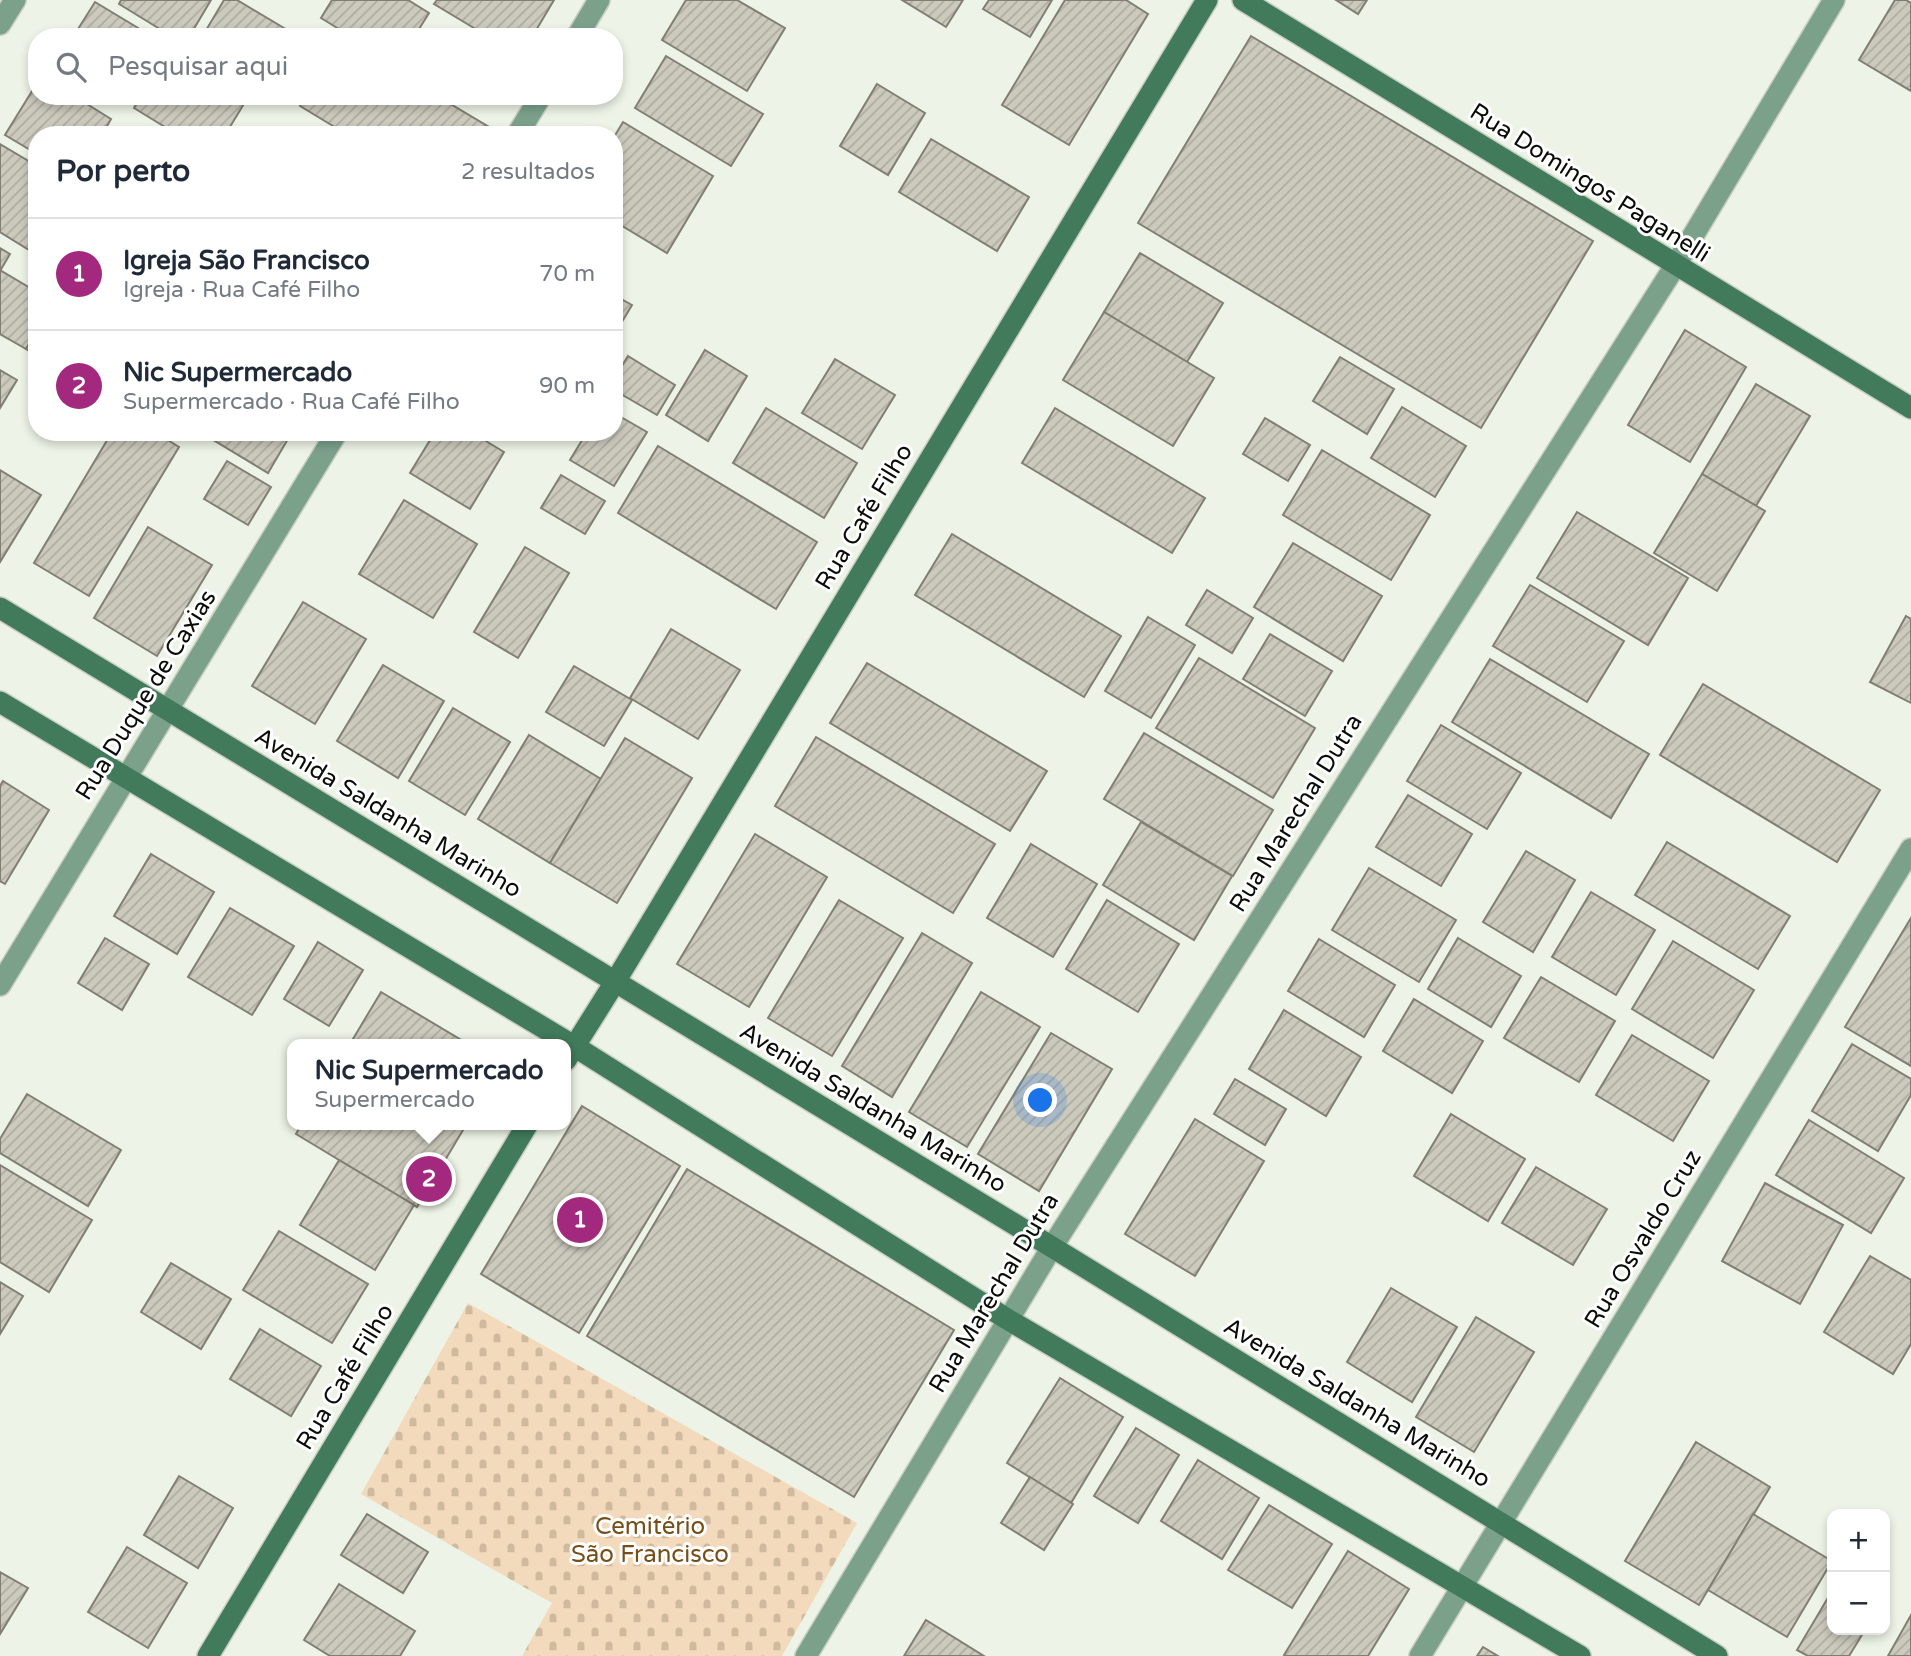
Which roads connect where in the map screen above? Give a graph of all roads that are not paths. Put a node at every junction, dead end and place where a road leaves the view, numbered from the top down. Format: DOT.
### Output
graph roads {
  1 [pos="15,0"];
  2 [pos="599,0"];
  3 [pos="1207,0"];
  4 [pos="1243,0"];
  5 [pos="1834,0"];
  6 [pos="0,24"];
  7 [pos="582,28"];
  8 [pos="535,105"];
  9 [pos="523,126"];
  10 [pos="1675,266"];
  11 [pos="1911,408"];
  12 [pos="332,441"];
  13 [pos="0,608"];
  14 [pos="0,702"];
  15 [pos="168,710"];
  16 [pos="125,778"];
  17 [pos="1911,849"];
  18 [pos="615,982"];
  19 [pos="0,985"];
  20 [pos="547,1039"];
  21 [pos="571,1051"];
  22 [pos="571,1054"];
  23 [pos="524,1130"];
  24 [pos="1052,1247"];
  25 [pos="1007,1319"];
  26 [pos="1501,1521"];
  27 [pos="1463,1586"];
  28 [pos="208,1656"];
  29 [pos="806,1656"];
  30 [pos="1420,1656"];
  31 [pos="1580,1656"];
  32 [pos="1717,1656"];
  1 -- 6 [label="street"];
  2 -- 7 [label="street"];
  3 -- 18 [label="street, Rua Café Filho"];
  4 -- 10 [label="street, Rua Domingos Paganelli"];
  5 -- 10 [label="street, Rua Marechal Dutra"];
  8 -- 9 [label="street"];
  10 -- 11 [label="street, Rua Domingos Paganelli"];
  10 -- 24 [label="street, Rua Marechal Dutra"];
  12 -- 15 [label="street, Rua Duque de Caxias"];
  13 -- 15 [label="street, Avenida Saldanha Marinho"];
  14 -- 16 [label="street"];
  15 -- 16 [label="street, Rua Duque de Caxias"];
  15 -- 18 [label="street, Avenida Saldanha Marinho"];
  16 -- 19 [label="street, Rua Duque de Caxias"];
  16 -- 20 [label="street"];
  17 -- 26 [label="street, Rua Osvaldo Cruz"];
  18 -- 21 [label="street, Rua Café Filho"];
  18 -- 24 [label="street, Avenida Saldanha Marinho"];
  22 -- 25 [label="street"];
  23 -- 28 [label="street, Rua Café Filho"];
  24 -- 25 [label="street, Rua Marechal Dutra"];
  24 -- 26 [label="street, Avenida Saldanha Marinho"];
  25 -- 27 [label="street"];
  25 -- 29 [label="street, Rua Marechal Dutra"];
  26 -- 27 [label="street, Rua Osvaldo Cruz"];
  26 -- 32 [label="street, Avenida Saldanha Marinho"];
  27 -- 30 [label="street, Rua Osvaldo Cruz"];
  27 -- 31 [label="street"];
}
